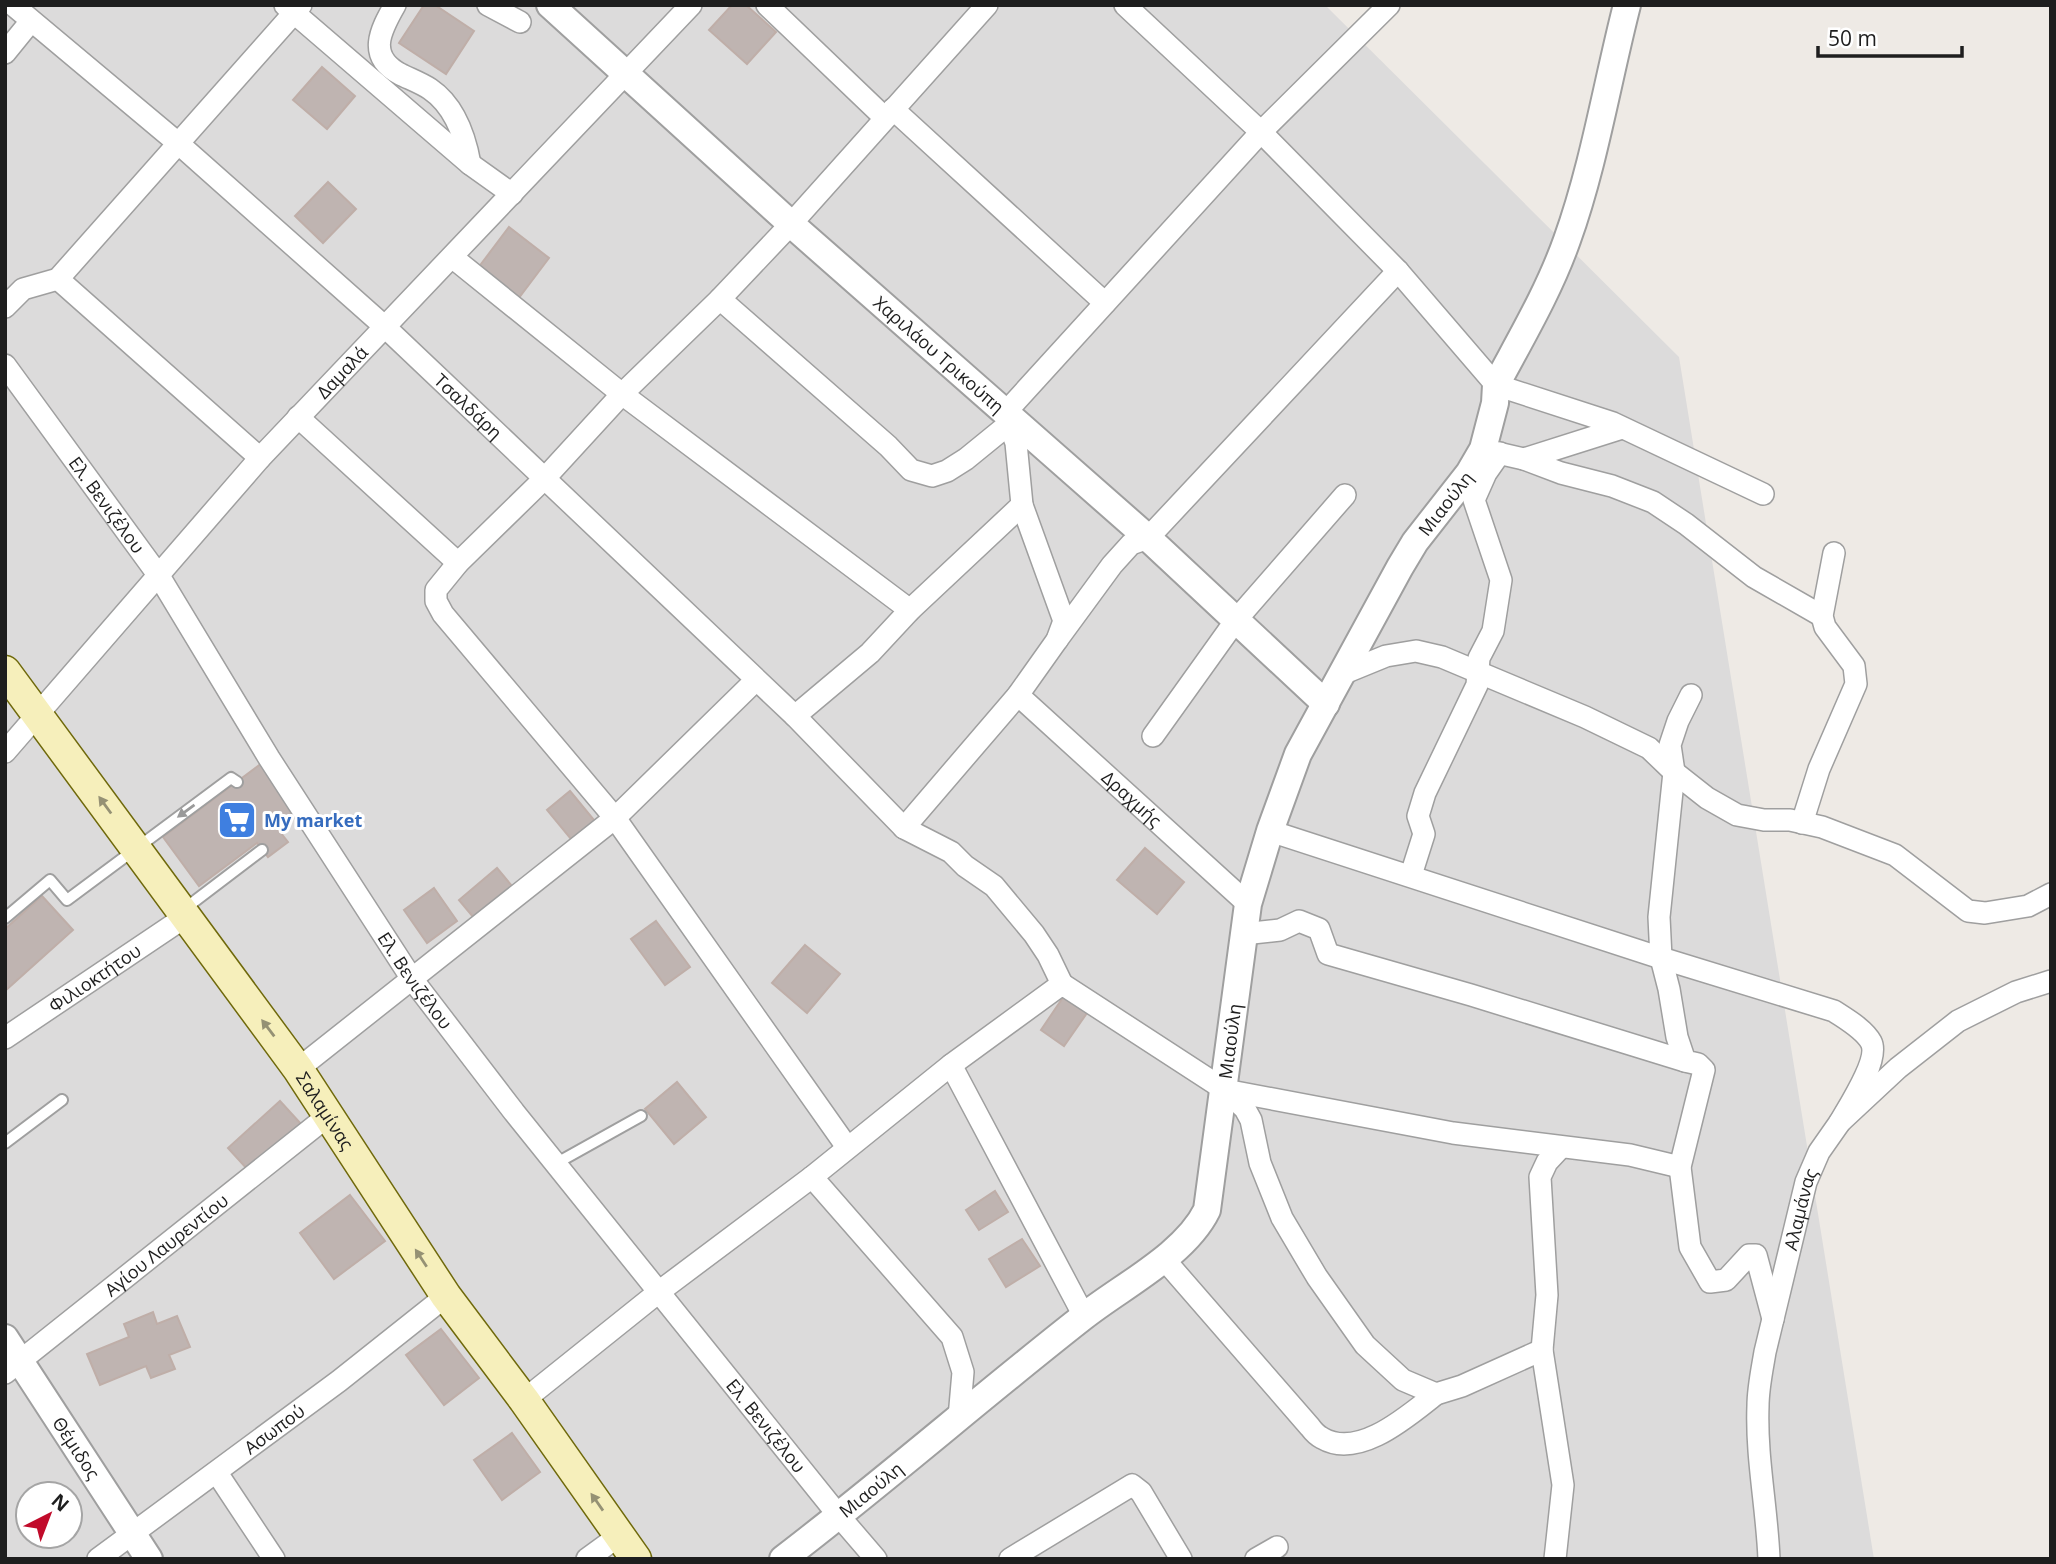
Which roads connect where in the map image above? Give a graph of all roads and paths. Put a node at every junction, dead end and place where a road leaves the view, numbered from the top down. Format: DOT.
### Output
graph roads {
  1 [pos="13,5"];
  2 [pos="395,5"];
  3 [pos="488,5"];
  4 [pos="550,5"];
  5 [pos="691,5"];
  6 [pos="767,5"];
  7 [pos="987,5"];
  8 [pos="1125,5"];
  9 [pos="1389,5"];
  10 [pos="1626,5"];
  11 [pos="293,8"];
  12 [pos="31,22"];
  13 [pos="520,22"];
  14 [pos="5,53"];
  15 [pos="626,73"];
  16 [pos="889,114"];
  17 [pos="1261,132"];
  18 [pos="180,144"];
  19 [pos="470,164"];
  20 [pos="512,194"];
  21 [pos="791,224"];
  22 [pos="452,257"];
  23 [pos="1398,271"];
  24 [pos="58,279"];
  25 [pos="720,299"];
  26 [pos="1105,303"];
  27 [pos="5,307"];
  28 [pos="384,326"];
  29 [pos="5,365"];
  30 [pos="1496,385"];
  31 [pos="622,394"];
  32 [pos="298,417"];
  33 [pos="1007,419"];
  34 [pos="1622,428"];
  35 [pos="1491,451"];
  36 [pos="260,458"];
  37 [pos="1524,459"];
  38 [pos="545,478"];
  39 [pos="1763,494"];
  40 [pos="1345,495"];
  41 [pos="1022,505"];
  42 [pos="1148,538"];
  43 [pos="1834,553"];
  44 [pos="458,563"];
  45 [pos="159,576"];
  46 [pos="910,610"];
  47 [pos="1822,616"];
  48 [pos="1237,620"];
  49 [pos="1056,639"];
  50 [pos="5,671"];
  51 [pos="1478,672"];
  52 [pos="1342,674"];
  53 [pos="755,681"];
  54 [pos="1017,695"];
  55 [pos="1691,695"];
  56 [pos="1326,704"];
  57 [pos="38,714"];
  58 [pos="795,716"];
  59 [pos="1153,736"];
  60 [pos="5,752"];
  61 [pos="1674,772"];
  62 [pos="237,782"];
  63 [pos="615,818"];
  64 [pos="1802,823"];
  65 [pos="904,828"];
  66 [pos="1270,831"];
  67 [pos="136,848"];
  68 [pos="262,850"];
  69 [pos="1411,875"];
  70 [pos="2051,894"];
  71 [pos="1248,904"];
  72 [pos="183,914"];
  73 [pos="5,918"];
  74 [pos="1243,934"];
  75 [pos="1661,958"];
  76 [pos="412,979"];
  77 [pos="2051,981"];
  78 [pos="1062,984"];
  79 [pos="5,1038"];
  80 [pos="1685,1060"];
  81 [pos="951,1065"];
  82 [pos="298,1069"];
  83 [pos="1225,1090"];
  84 [pos="62,1100"];
  85 [pos="329,1115"];
  86 [pos="641,1116"];
  87 [pos="1840,1122"];
  88 [pos="5,1143"];
  89 [pos="847,1147"];
  90 [pos="1561,1147"];
  91 [pos="555,1164"];
  92 [pos="1680,1167"];
  93 [pos="812,1177"];
  94 [pos="1163,1258"];
  95 [pos="660,1291"];
  96 [pos="446,1296"];
  97 [pos="1084,1316"];
  98 [pos="1773,1319"];
  99 [pos="5,1338"];
  100 [pos="1542,1350"];
  101 [pos="13,1368"];
  102 [pos="1436,1394"];
  103 [pos="524,1400"];
  104 [pos="959,1418"];
  105 [pos="217,1473"];
  106 [pos="839,1516"];
  107 [pos="134,1535"];
  108 [pos="628,1547"];
  109 [pos="1277,1548"];
  110 [pos="98,1559"];
  111 [pos="149,1559"];
  112 [pos="274,1559"];
  113 [pos="587,1559"];
  114 [pos="783,1559"];
  115 [pos="877,1559"];
  116 [pos="1010,1559"];
  117 [pos="1181,1559"];
  118 [pos="1256,1559"];
  119 [pos="1555,1559"];
  120 [pos="1769,1559"];
  1 -- 12 [label="street, Τσαλδάρη"];
  2 -- 19 [label="street"];
  3 -- 13 [label="street"];
  4 -- 15 [label="street, Χαριλάου Τρικούπη"];
  5 -- 15 [label="street, Δαμαλά"];
  6 -- 16 [label="street"];
  7 -- 16 [label="street"];
  8 -- 17 [label="street"];
  9 -- 17 [label="street"];
  10 -- 30 [label="street, Μιαούλη"];
  11 -- 18 [label="street"];
  11 -- 19 [label="street"];
  12 -- 14 [label="street"];
  12 -- 18 [label="street, Τσαλδάρη"];
  15 -- 20 [label="street, Δαμαλά"];
  15 -- 21 [label="street, Χαριλάου Τρικούπη"];
  16 -- 21 [label="street"];
  16 -- 26 [label="street"];
  17 -- 23 [label="street"];
  17 -- 26 [label="street"];
  18 -- 24 [label="street"];
  18 -- 28 [label="street, Τσαλδάρη"];
  19 -- 20 [label="street"];
  20 -- 22 [label="street, Δαμαλά"];
  21 -- 25 [label="street"];
  21 -- 33 [label="street, Χαριλάου Τρικούπη"];
  22 -- 28 [label="street, Δαμαλά"];
  22 -- 31 [label="street"];
  23 -- 30 [label="street"];
  23 -- 42 [label="street"];
  24 -- 27 [label="street"];
  24 -- 36 [label="street"];
  25 -- 31 [label="street"];
  25 -- 33 [label="street"];
  26 -- 33 [label="street"];
  28 -- 32 [label="street, Δαμαλά"];
  28 -- 38 [label="street, Τσαλδάρη"];
  29 -- 45 [label="street, Ελ. Βενιζέλου"];
  30 -- 34 [label="street"];
  30 -- 35 [label="street, Μιαούλη"];
  31 -- 38 [label="street"];
  31 -- 46 [label="street"];
  32 -- 36 [label="street, Δαμαλά"];
  32 -- 44 [label="street"];
  33 -- 41 [label="street"];
  33 -- 42 [label="street, Χαριλάου Τρικούπη"];
  34 -- 37 [label="street"];
  34 -- 39 [label="street"];
  35 -- 37 [label="street"];
  35 -- 51 [label="street"];
  35 -- 52 [label="street, Μιαούλη"];
  36 -- 45 [label="street, Δαμαλά"];
  37 -- 47 [label="street"];
  38 -- 44 [label="street"];
  38 -- 53 [label="street, Τσαλδάρη"];
  40 -- 48 [label="street"];
  41 -- 46 [label="street"];
  41 -- 49 [label="street"];
  42 -- 48 [label="street, Χαριλάου Τρικούπη"];
  42 -- 49 [label="street"];
  43 -- 47 [label="street"];
  44 -- 63 [label="street"];
  45 -- 57 [label="street, Δαμαλά"];
  45 -- 76 [label="street, Ελ. Βενιζέλου"];
  46 -- 58 [label="street"];
  47 -- 64 [label="street"];
  48 -- 56 [label="street, Χαριλάου Τρικούπη"];
  48 -- 59 [label="street"];
  49 -- 54 [label="street"];
  50 -- 57 [label="main road, Σαλαμίνας"];
  51 -- 52 [label="street"];
  51 -- 61 [label="street"];
  51 -- 69 [label="street"];
  52 -- 56 [label="street, Μιαούλη"];
  53 -- 58 [label="street, Τσαλδάρη"];
  53 -- 63 [label="street"];
  54 -- 65 [label="street"];
  54 -- 71 [label="street, Δραχμής"];
  55 -- 61 [label="street"];
  56 -- 66 [label="street, Μιαούλη"];
  57 -- 60 [label="street, Δαμαλά"];
  67 -- 57 [label="main road, Σαλαμίνας, one-way"];
  58 -- 65 [label="street, Τσαλδάρη"];
  61 -- 64 [label="street"];
  61 -- 75 [label="street"];
  62 -- 67 [label="lane, one-way"];
  63 -- 76 [label="street"];
  63 -- 89 [label="street"];
  64 -- 70 [label="street"];
  65 -- 78 [label="street, Τσαλδάρη"];
  66 -- 69 [label="street"];
  66 -- 71 [label="street, Μιαούλη"];
  67 -- 72 [label="main road, Σαλαμίνας"];
  67 -- 73 [label="lane"];
  68 -- 72 [label="lane"];
  69 -- 75 [label="street"];
  71 -- 74 [label="street, Μιαούλη"];
  72 -- 79 [label="street, Φιλιοκτήτου"];
  82 -- 72 [label="main road, Σαλαμίνας, one-way"];
  74 -- 80 [label="street"];
  74 -- 83 [label="street, Μιαούλη"];
  75 -- 80 [label="street"];
  75 -- 87 [label="street"];
  76 -- 82 [label="street"];
  76 -- 91 [label="street, Ελ. Βενιζέλου"];
  77 -- 87 [label="street, Αλαμάνας"];
  78 -- 81 [label="street"];
  78 -- 83 [label="street"];
  80 -- 92 [label="street"];
  81 -- 89 [label="street"];
  81 -- 97 [label="street"];
  82 -- 85 [label="main road, Σαλαμίνας"];
  83 -- 90 [label="street"];
  83 -- 94 [label="street, Μιαούλη"];
  83 -- 102 [label="street"];
  84 -- 88 [label="lane"];
  96 -- 85 [label="main road, Σαλαμίνας, one-way"];
  85 -- 101 [label="street, Αγίου Λαυρεντίου"];
  86 -- 91 [label="lane"];
  87 -- 98 [label="street, Αλαμάνας"];
  89 -- 93 [label="street"];
  90 -- 92 [label="street"];
  90 -- 100 [label="street"];
  91 -- 95 [label="street, Ελ. Βενιζέλου"];
  92 -- 98 [label="street"];
  93 -- 95 [label="street"];
  93 -- 104 [label="street"];
  94 -- 97 [label="street, Μιαούλη"];
  94 -- 102 [label="street"];
  95 -- 103 [label="street"];
  95 -- 106 [label="street, Ελ. Βενιζέλου"];
  96 -- 103 [label="main road, Σαλαμίνας"];
  96 -- 105 [label="street, Ασωπού"];
  97 -- 104 [label="street, Μιαούλη"];
  98 -- 120 [label="street, Αλαμάνας"];
  99 -- 101 [label="street, Θέμιδος"];
  100 -- 102 [label="street"];
  100 -- 119 [label="street"];
  101 -- 107 [label="street, Θέμιδος"];
  108 -- 103 [label="main road, Σαλαμίνας, one-way"];
  104 -- 106 [label="street, Μιαούλη"];
  105 -- 107 [label="street, Ασωπού"];
  105 -- 112 [label="street"];
  106 -- 114 [label="street, Μιαούλη"];
  106 -- 115 [label="street, Ελ. Βενιζέλου"];
  107 -- 110 [label="street, Ασωπού"];
  107 -- 111 [label="street, Θέμιδος"];
  108 -- 113 [label="street"];
  109 -- 118 [label="street"];
  116 -- 117 [label="street"];
}
